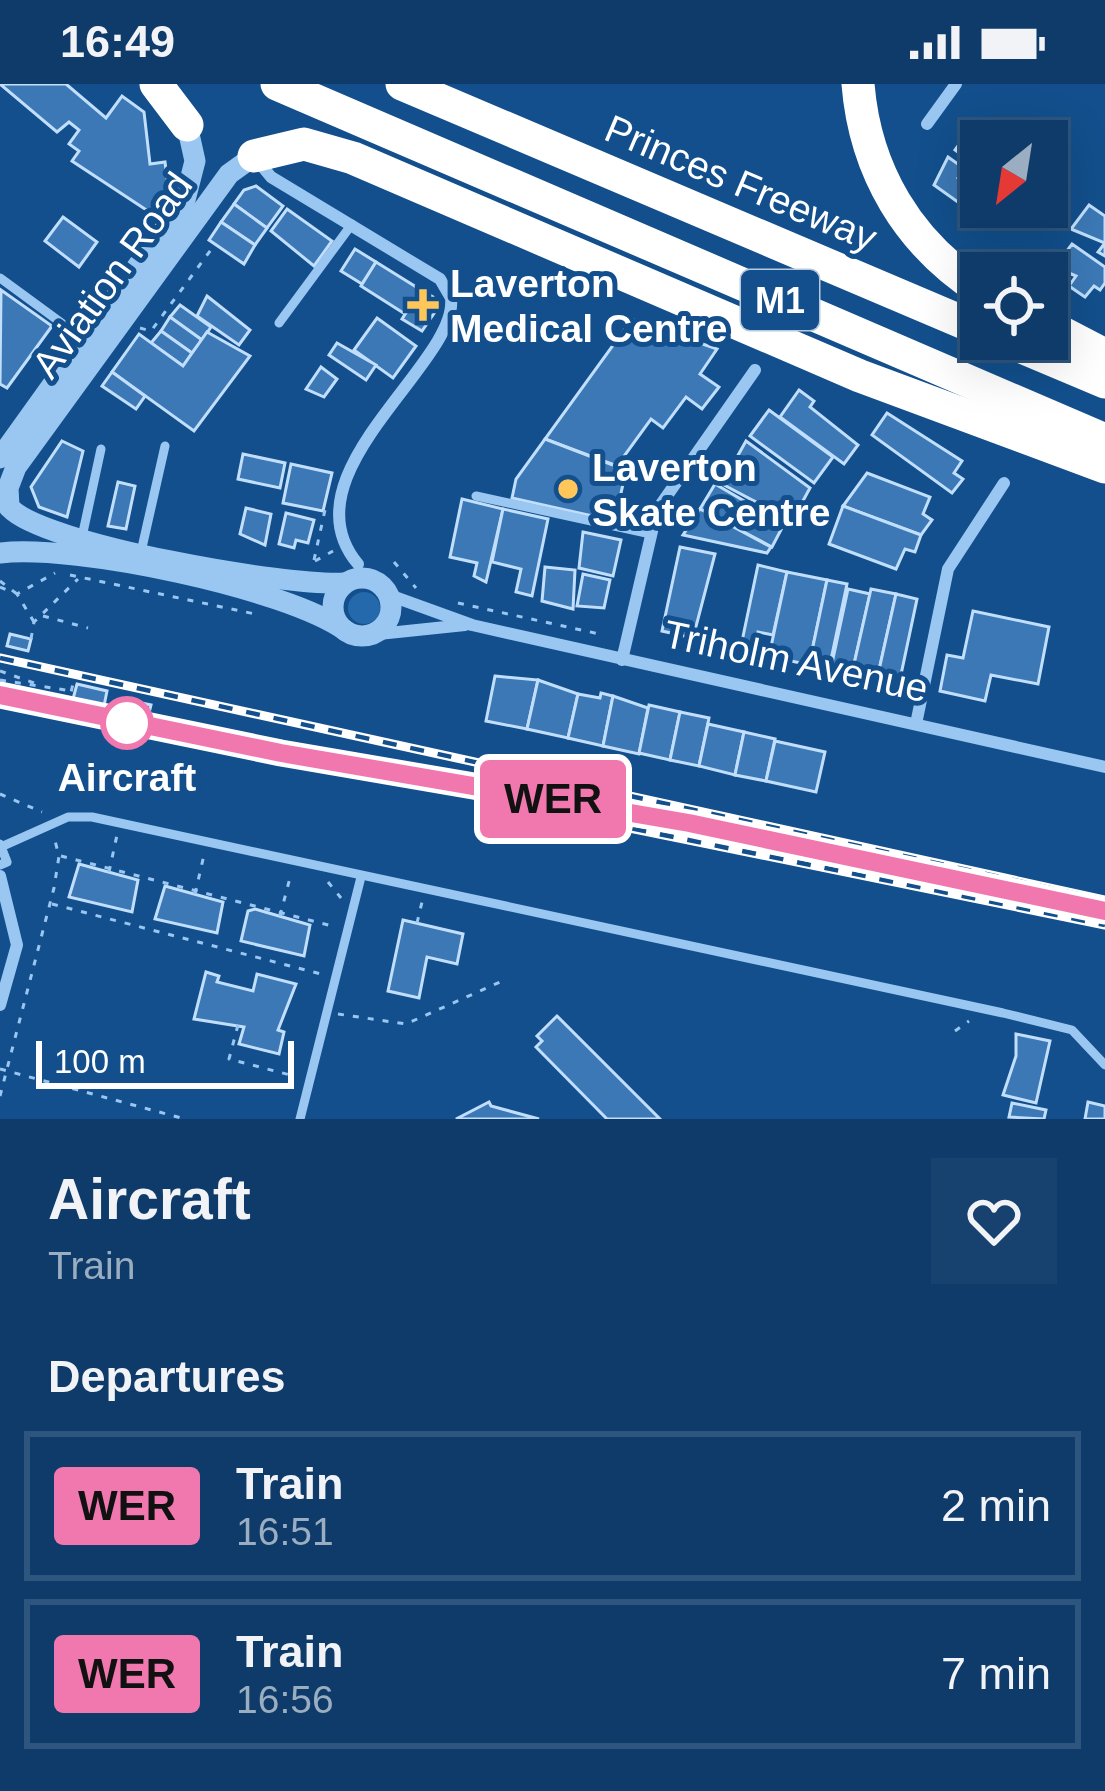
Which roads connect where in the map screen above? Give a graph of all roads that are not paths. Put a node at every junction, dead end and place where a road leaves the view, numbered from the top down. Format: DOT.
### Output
graph roads {
  1 [pos="156,84"];
  2 [pos="278,84"];
  3 [pos="402,84"];
  4 [pos="858,84"];
  5 [pos="956,84"];
  6 [pos="187,124"];
  7 [pos="927,124"];
  8 [pos="254,156"];
  9 [pos="352,224"];
  10 [pos="154,244"];
  11 [pos="178,248"];
  12 [pos="960,273"];
  13 [pos="0,278"];
  14 [pos="960,321"];
  15 [pos="280,322"];
  16 [pos="1068,336"];
  17 [pos="92,345"];
  18 [pos="1105,355"];
  19 [pos="1053,360"];
  20 [pos="755,370"];
  21 [pos="67,380"];
  22 [pos="1105,382"];
  23 [pos="1105,440"];
  24 [pos="165,446"];
  25 [pos="101,449"];
  26 [pos="0,458"];
  27 [pos="1105,467"];
  28 [pos="1004,483"];
  29 [pos="476,496"];
  30 [pos="6,505"];
  31 [pos="652,534"];
  32 [pos="82,537"];
  33 [pos="0,552"];
  34 [pos="141,552"];
  35 [pos="351,576"];
  36 [pos="389,595"];
  37 [pos="472,625"];
  38 [pos="358,633"];
  39 [pos="622,660"];
  40 [pos="916,724"];
  41 [pos="1105,767"];
  42 [pos="1,845"];
  43 [pos="0,865"];
  44 [pos="0,876"];
  45 [pos="362,878"];
  46 [pos="0,1005"];
  47 [pos="1105,1065"];
  48 [pos="300,1119"];
  1 -- 6 [label="highway"];
  2 -- 23 [label="highway, M1"];
  3 -- 14 [label="highway, Princes Freeway / M1"];
  4 -- 12 [label="highway"];
  5 -- 7 [label="street"];
  6 -- 10 [label="street, Aviation Road"];
  8 -- 9 [label="street"];
  8 -- 11 [label="street, Aviation Road"];
  8 -- 27 [label="highway"];
  9 -- 15 [label="lane"];
  9 -- 35 [label="street"];
  10 -- 11 [label="street"];
  10 -- 17 [label="street, Aviation Road"];
  11 -- 17 [label="street, Aviation Road"];
  13 -- 17 [label="lane"];
  16 -- 18 [label="highway"];
  17 -- 21 [label="street, Aviation Road"];
  19 -- 22 [label="highway"];
  20 -- 31 [label="street"];
  21 -- 26 [label="street, Aviation Road"];
  21 -- 30 [label="street, Aviation Road"];
  24 -- 34 [label="lane"];
  25 -- 32 [label="lane"];
  28 -- 40 [label="street"];
  29 -- 31 [label="lane"];
  30 -- 32 [label="street"];
  30 -- 33 [label="street, Aviation Road"];
  31 -- 39 [label="street"];
  32 -- 34 [label="street"];
  33 -- 38 [label="street"];
  34 -- 35 [label="street"];
  35 -- 36 [label="street"];
  35 -- 38 [label="street"];
  36 -- 37 [label="street, Triholm Avenue"];
  36 -- 38 [label="street"];
  37 -- 38 [label="street, Triholm Avenue"];
  37 -- 39 [label="street, Triholm Avenue"];
  39 -- 40 [label="street, Triholm Avenue"];
  40 -- 41 [label="street, Triholm Avenue"];
  42 -- 43 [label="lane"];
  42 -- 45 [label="lane"];
  44 -- 46 [label="street"];
  45 -- 47 [label="lane"];
  45 -- 48 [label="lane"];
}
